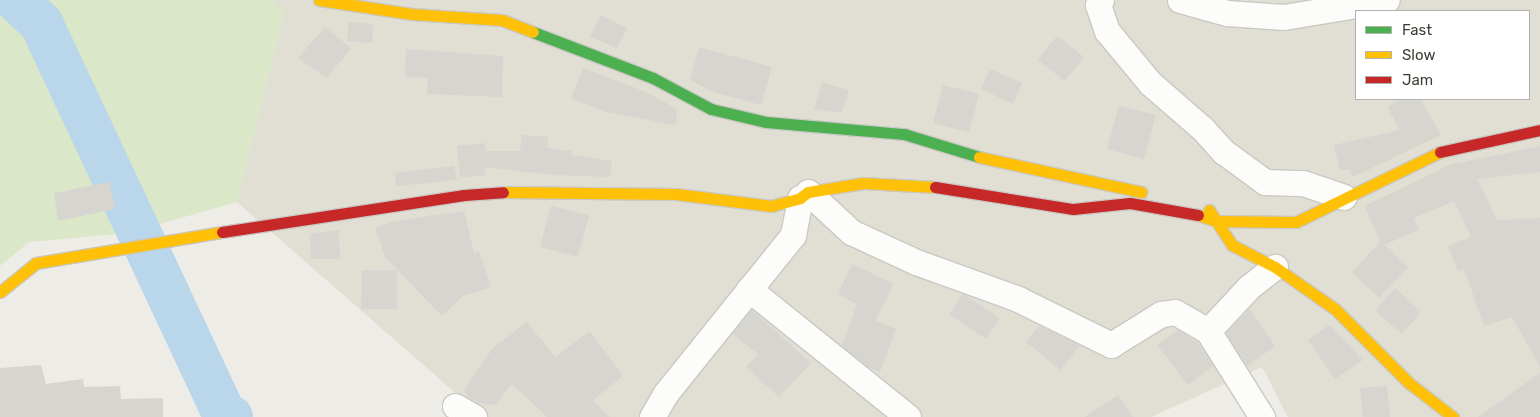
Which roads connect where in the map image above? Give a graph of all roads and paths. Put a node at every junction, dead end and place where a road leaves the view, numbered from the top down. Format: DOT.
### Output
graph roads {
  1 [pos="319,0"];
  2 [pos="1101,0"];
  3 [pos="1180,0"];
  4 [pos="1387,0"];
  5 [pos="1540,130"];
  6 [pos="1150,193"];
  7 [pos="804,195"];
  8 [pos="1344,196"];
  9 [pos="1193,200"];
  10 [pos="1217,221"];
  11 [pos="1274,267"];
  12 [pos="749,290"];
  13 [pos="0,292"];
  14 [pos="1208,331"];
  15 [pos="652,417"];
  16 [pos="908,417"];
  17 [pos="1262,417"];
  18 [pos="1453,417"];
  1 -- 6 [label="street"];
  2 -- 8 [label="street"];
  3 -- 4 [label="street"];
  5 -- 8 [label="street"];
  7 -- 10 [label="street"];
  7 -- 12 [label="street"];
  7 -- 13 [label="street"];
  7 -- 14 [label="street"];
  8 -- 10 [label="street"];
  9 -- 10 [label="street"];
  10 -- 11 [label="street"];
  11 -- 14 [label="street"];
  11 -- 18 [label="street"];
  12 -- 15 [label="street"];
  12 -- 16 [label="street"];
  14 -- 17 [label="street"];
}
